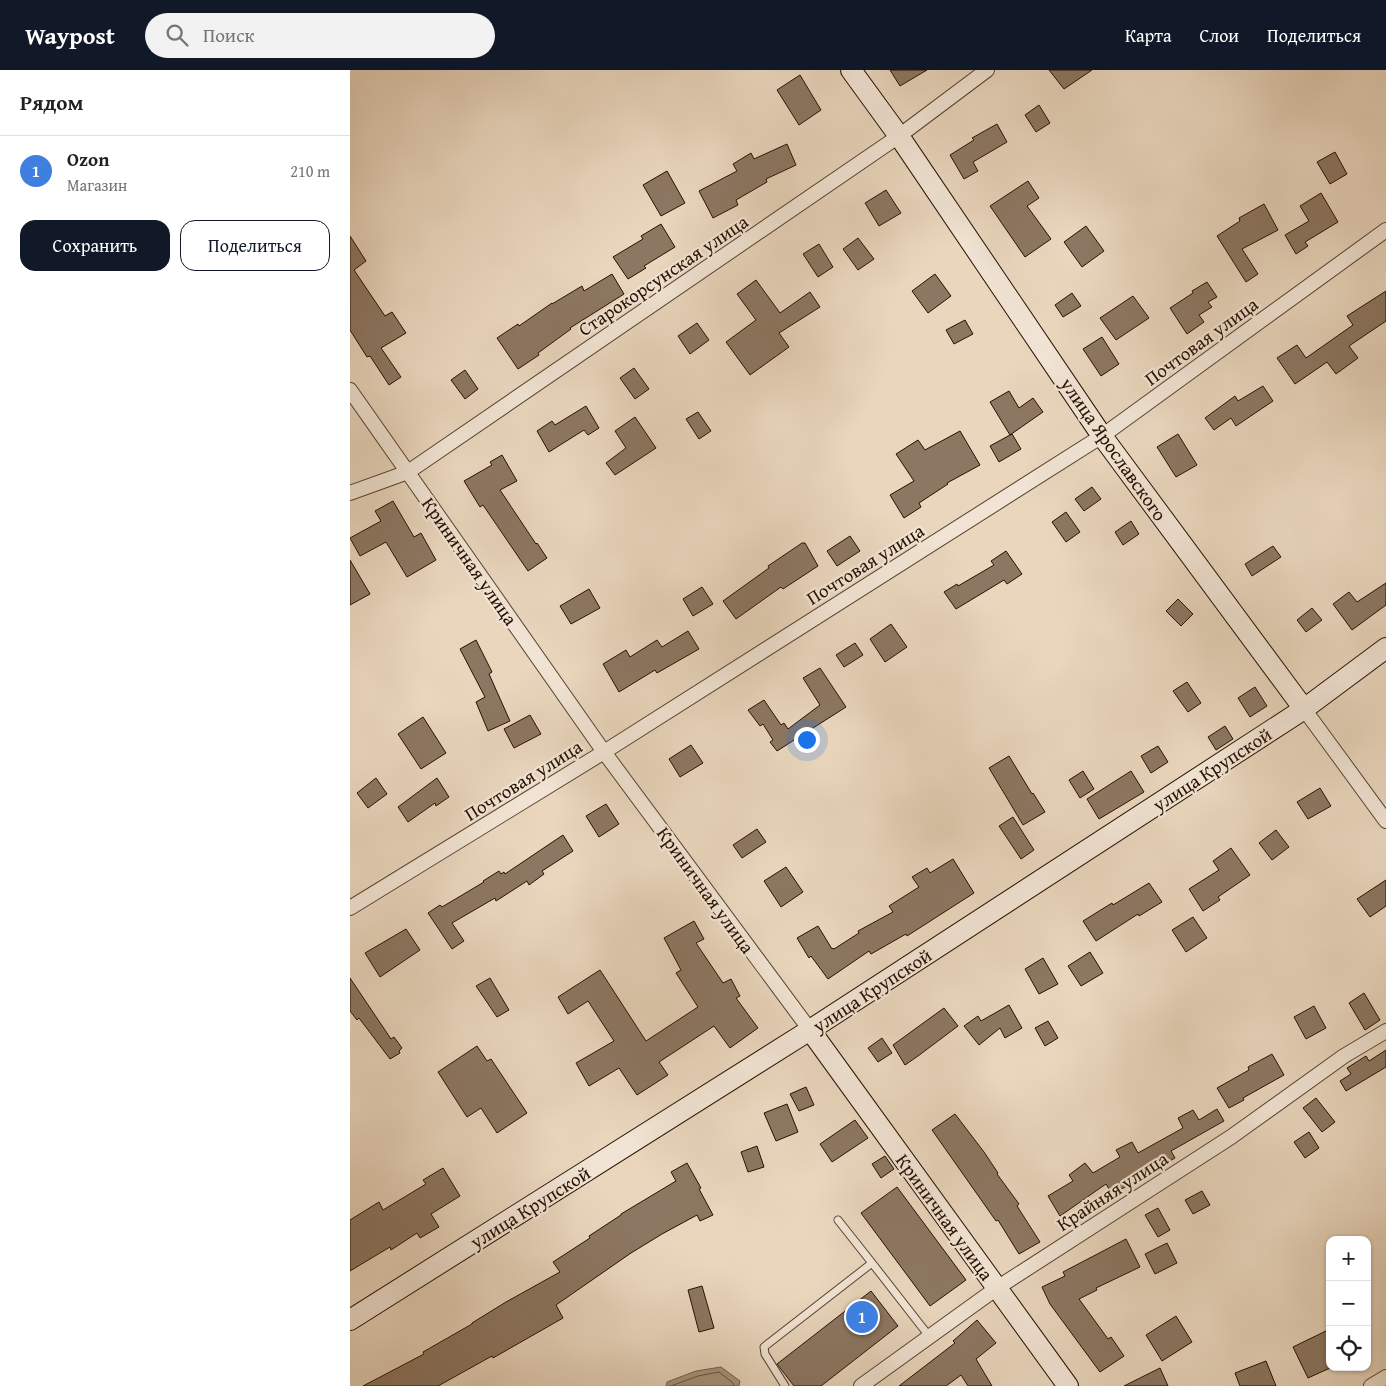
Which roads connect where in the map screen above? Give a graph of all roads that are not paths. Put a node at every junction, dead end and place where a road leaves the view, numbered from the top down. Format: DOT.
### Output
graph roads {
  1 [pos="851,70"];
  2 [pos="987,70"];
  3 [pos="899,136"];
  4 [pos="1386,230"];
  5 [pos="350,390"];
  6 [pos="1102,436"];
  7 [pos="408,472"];
  8 [pos="350,493"];
  9 [pos="1386,648"];
  10 [pos="1304,709"];
  11 [pos="604,752"];
  12 [pos="1386,821"];
  13 [pos="350,908"];
  14 [pos="810,1030"];
  15 [pos="1386,1031"];
  16 [pos="838,1220"];
  17 [pos="872,1263"];
  18 [pos="996,1288"];
  19 [pos="350,1320"];
  20 [pos="930,1336"];
  21 [pos="1386,1377"];
  22 [pos="785,1386"];
  23 [pos="861,1386"];
  24 [pos="1068,1386"];
  25 [pos="1371,1386"];
  1 -- 3 [label="street, улица Ярославского"];
  2 -- 3 [label="street, Старокорсунская улица"];
  3 -- 6 [label="street, улица Ярославского"];
  3 -- 7 [label="street, Старокорсунская улица"];
  4 -- 6 [label="street, Почтовая улица"];
  5 -- 7 [label="street, Криничная улица"];
  6 -- 10 [label="street, улица Ярославского"];
  6 -- 11 [label="street, Почтовая улица"];
  7 -- 8 [label="street, Старокорсунская улица"];
  7 -- 11 [label="street, Криничная улица"];
  9 -- 10 [label="street, улица Крупской"];
  10 -- 12 [label="street, улица Ярославского"];
  10 -- 14 [label="street, улица Крупской"];
  11 -- 13 [label="street, Почтовая улица"];
  11 -- 14 [label="street, Криничная улица"];
  14 -- 18 [label="street, Криничная улица"];
  14 -- 19 [label="street, улица Крупской"];
  15 -- 18 [label="street, Крайняя улица"];
  16 -- 17 [label="lane"];
  17 -- 20 [label="lane"];
  17 -- 22 [label="lane"];
  18 -- 20 [label="street, Крайняя улица"];
  18 -- 24 [label="street, Криничная улица"];
  20 -- 23 [label="street, Крайняя улица"];
  21 -- 25 [label="street"];
}
